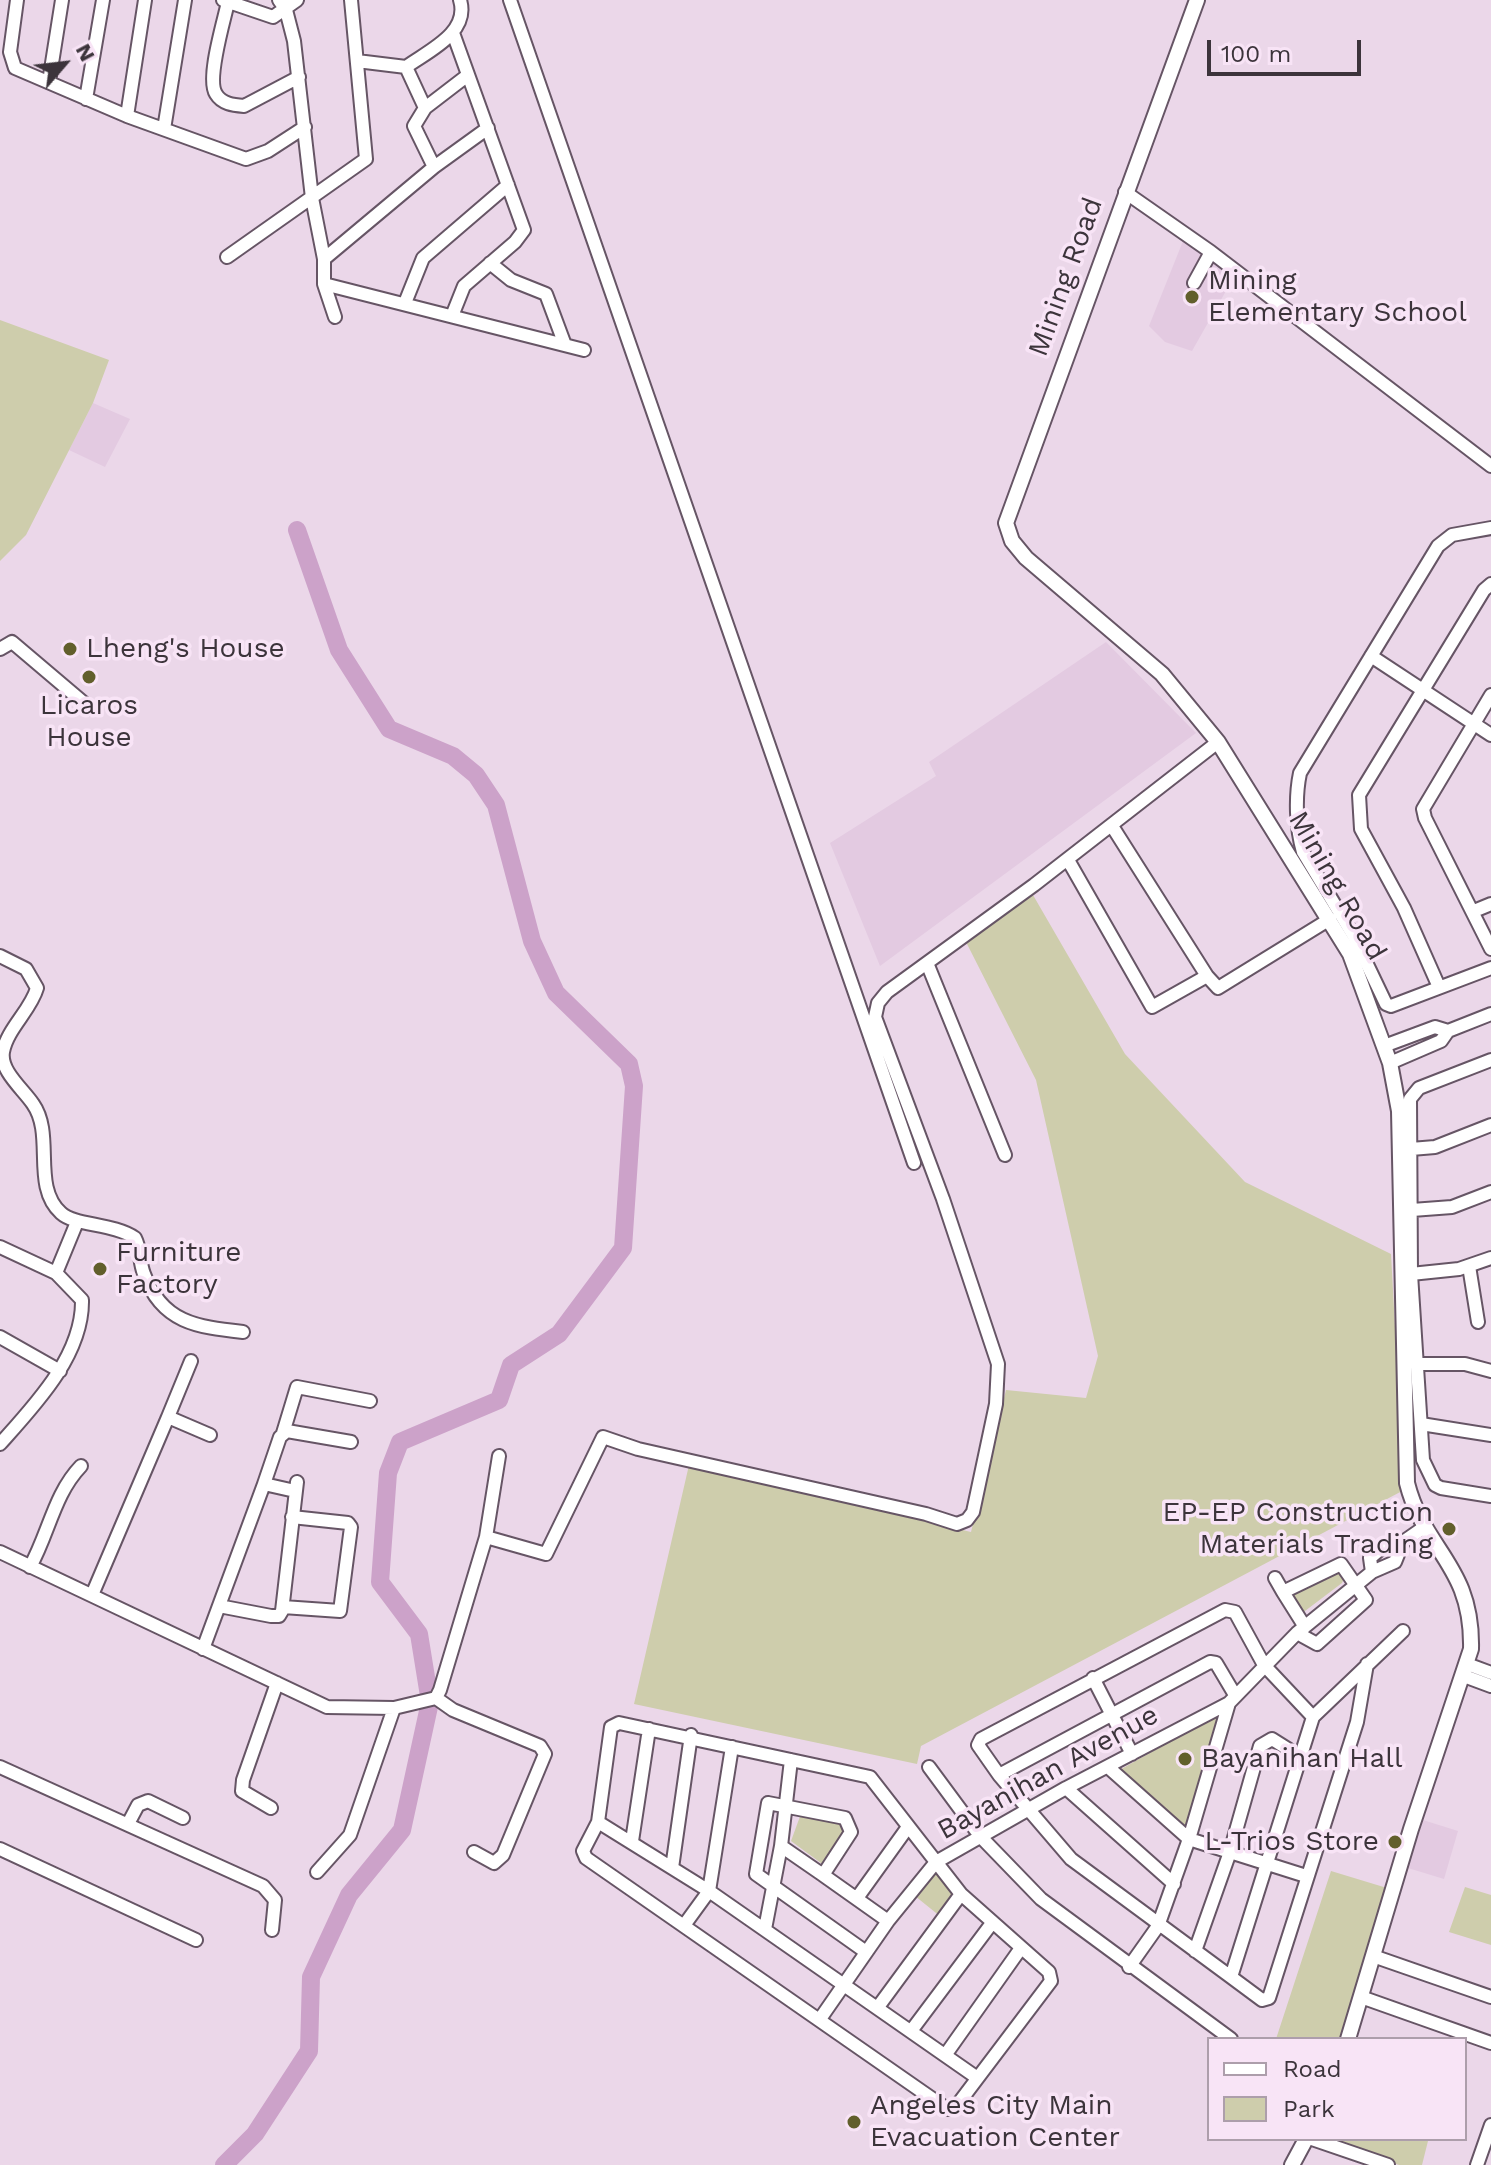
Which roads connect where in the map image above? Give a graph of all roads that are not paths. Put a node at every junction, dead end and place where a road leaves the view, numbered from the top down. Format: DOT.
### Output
graph roads {
  1 [pos="17,0"];
  2 [pos="62,0"];
  3 [pos="103,0"];
  4 [pos="145,0"];
  5 [pos="185,0"];
  6 [pos="297,0"];
  7 [pos="351,0"];
  8 [pos="460,0"];
  9 [pos="510,0"];
  10 [pos="1197,0"];
  11 [pos="226,1"];
  12 [pos="282,5"];
  13 [pos="453,33"];
  14 [pos="357,61"];
  15 [pos="406,67"];
  16 [pos="468,75"];
  17 [pos="299,77"];
  18 [pos="49,82"];
  19 [pos="86,99"];
  20 [pos="425,108"];
  21 [pos="127,116"];
  22 [pos="305,127"];
  23 [pos="488,128"];
  24 [pos="164,129"];
  25 [pos="434,167"];
  26 [pos="508,185"];
  27 [pos="1125,192"];
  28 [pos="312,198"];
  29 [pos="1211,252"];
  30 [pos="227,257"];
  31 [pos="324,259"];
  32 [pos="490,263"];
  33 [pos="1194,283"];
  34 [pos="324,284"];
  35 [pos="405,303"];
  36 [pos="452,316"];
  37 [pos="335,317"];
  38 [pos="565,345"];
  39 [pos="584,350"];
  40 [pos="1491,466"];
  41 [pos="1491,528"];
  42 [pos="1491,584"];
  43 [pos="0,649"];
  44 [pos="1371,656"];
  45 [pos="1423,689"];
  46 [pos="1491,695"];
  47 [pos="91,709"];
  48 [pos="1474,722"];
  49 [pos="1491,735"];
  50 [pos="1218,742"];
  51 [pos="1112,826"];
  52 [pos="1068,860"];
  53 [pos="1491,904"];
  54 [pos="1474,911"];
  55 [pos="1330,919"];
  56 [pos="1491,949"];
  57 [pos="0,956"];
  58 [pos="927,963"];
  59 [pos="1491,968"];
  60 [pos="1207,976"];
  61 [pos="1439,987"];
  62 [pos="878,1003"];
  63 [pos="861,1004"];
  64 [pos="1491,1014"];
  65 [pos="1448,1031"];
  66 [pos="1409,1037"];
  67 [pos="1384,1046"];
  68 [pos="1415,1052"];
  69 [pos="1491,1060"];
  70 [pos="1390,1063"];
  71 [pos="1491,1125"];
  72 [pos="1411,1149"];
  73 [pos="1005,1155"];
  74 [pos="914,1163"];
  75 [pos="1491,1192"];
  76 [pos="1412,1210"];
  77 [pos="77,1222"];
  78 [pos="0,1247"];
  79 [pos="1491,1258"];
  80 [pos="1469,1266"];
  81 [pos="56,1273"];
  82 [pos="1411,1274"];
  83 [pos="1484,1309"];
  84 [pos="1478,1322"];
  85 [pos="243,1332"];
  86 [pos="0,1337"];
  87 [pos="191,1361"];
  88 [pos="1418,1364"];
  89 [pos="60,1371"];
  90 [pos="1491,1371"];
  91 [pos="370,1401"];
  92 [pos="168,1417"];
  93 [pos="1421,1424"];
  94 [pos="283,1433"];
  95 [pos="210,1435"];
  96 [pos="1491,1435"];
  97 [pos="2,1439"];
  98 [pos="351,1442"];
  99 [pos="499,1456"];
  100 [pos="81,1466"];
  101 [pos="264,1484"];
  102 [pos="1491,1496"];
  103 [pos="292,1517"];
  104 [pos="1426,1526"];
  105 [pos="486,1537"];
  106 [pos="1403,1542"];
  107 [pos="0,1552"];
  108 [pos="30,1567"];
  109 [pos="1372,1572"];
  110 [pos="1275,1578"];
  111 [pos="1357,1584"];
  112 [pos="1283,1592"];
  113 [pos="92,1595"];
  114 [pos="219,1606"];
  115 [pos="283,1607"];
  116 [pos="1301,1630"];
  117 [pos="1403,1631"];
  118 [pos="203,1649"];
  119 [pos="1367,1664"];
  120 [pos="1264,1665"];
  121 [pos="1466,1670"];
  122 [pos="1491,1673"];
  123 [pos="1093,1678"];
  124 [pos="277,1683"];
  125 [pos="1491,1686"];
  126 [pos="430,1699"];
  127 [pos="1232,1699"];
  128 [pos="394,1708"];
  129 [pos="1111,1714"];
  130 [pos="1313,1717"];
  131 [pos="649,1729"];
  132 [pos="691,1735"];
  133 [pos="732,1747"];
  134 [pos="1132,1754"];
  135 [pos="1299,1756"];
  136 [pos="791,1760"];
  137 [pos="0,1767"];
  138 [pos="929,1767"];
  139 [pos="1108,1767"];
  140 [pos="999,1775"];
  141 [pos="1066,1788"];
  142 [pos="786,1805"];
  143 [pos="271,1808"];
  144 [pos="1027,1809"];
  145 [pos="183,1818"];
  146 [pos="129,1822"];
  147 [pos="598,1822"];
  148 [pos="908,1827"];
  149 [pos="980,1836"];
  150 [pos="1189,1839"];
  151 [pos="632,1841"];
  152 [pos="781,1846"];
  153 [pos="0,1849"];
  154 [pos="474,1852"];
  155 [pos="1230,1852"];
  156 [pos="936,1862"];
  157 [pos="1267,1864"];
  158 [pos="672,1868"];
  159 [pos="317,1872"];
  160 [pos="823,1875"];
  161 [pos="1306,1876"];
  162 [pos="1174,1884"];
  163 [pos="774,1886"];
  164 [pos="709,1891"];
  165 [pos="961,1894"];
  166 [pos="857,1898"];
  167 [pos="888,1921"];
  168 [pos="992,1923"];
  169 [pos="685,1924"];
  170 [pos="1158,1926"];
  171 [pos="765,1929"];
  172 [pos="272,1930"];
  173 [pos="196,1940"];
  174 [pos="1021,1948"];
  175 [pos="1195,1951"];
  176 [pos="866,1952"];
  177 [pos="1373,1956"];
  178 [pos="1129,1967"];
  179 [pos="1231,1977"];
  180 [pos="845,1984"];
  181 [pos="1361,1997"];
  182 [pos="1491,1997"];
  183 [pos="878,2007"];
  184 [pos="820,2019"];
  185 [pos="911,2031"];
  186 [pos="1228,2037"];
  187 [pos="1349,2037"];
  188 [pos="1491,2043"];
  189 [pos="946,2054"];
  190 [pos="976,2077"];
  191 [pos="1491,2125"];
  192 [pos="1308,2141"];
  193 [pos="1315,2141"];
  194 [pos="1292,2165"];
  195 [pos="1388,2165"];
  196 [pos="1477,2165"];
  1 -- 18 [label="street"];
  2 -- 18 [label="street"];
  3 -- 19 [label="street"];
  4 -- 21 [label="street"];
  5 -- 24 [label="street"];
  6 -- 12 [label="street"];
  7 -- 14 [label="street"];
  8 -- 13 [label="street"];
  9 -- 63 [label="street"];
  10 -- 27 [label="street, Mining Road"];
  11 -- 12 [label="street"];
  11 -- 17 [label="street"];
  12 -- 17 [label="street"];
  13 -- 15 [label="street"];
  13 -- 16 [label="street"];
  14 -- 15 [label="street"];
  14 -- 28 [label="street"];
  15 -- 20 [label="street"];
  16 -- 20 [label="street"];
  16 -- 23 [label="street"];
  17 -- 22 [label="street"];
  18 -- 19 [label="street"];
  19 -- 21 [label="street"];
  20 -- 25 [label="street"];
  21 -- 24 [label="street"];
  22 -- 24 [label="street"];
  22 -- 28 [label="street"];
  23 -- 25 [label="street"];
  23 -- 26 [label="street"];
  25 -- 31 [label="street"];
  26 -- 32 [label="street"];
  26 -- 35 [label="street"];
  27 -- 29 [label="street"];
  27 -- 50 [label="street, Mining Road"];
  28 -- 30 [label="street"];
  28 -- 31 [label="street"];
  29 -- 33 [label="street"];
  29 -- 40 [label="street"];
  31 -- 34 [label="street"];
  32 -- 36 [label="street"];
  32 -- 38 [label="street"];
  34 -- 35 [label="street"];
  34 -- 37 [label="street"];
  35 -- 36 [label="street"];
  36 -- 38 [label="street"];
  38 -- 39 [label="street"];
  41 -- 44 [label="street"];
  42 -- 45 [label="street"];
  43 -- 47 [label="street"];
  44 -- 45 [label="street"];
  44 -- 61 [label="street"];
  45 -- 48 [label="street"];
  45 -- 61 [label="street"];
  46 -- 48 [label="street"];
  48 -- 49 [label="street"];
  48 -- 54 [label="street"];
  50 -- 51 [label="street"];
  50 -- 55 [label="street, Mining Road"];
  51 -- 52 [label="street"];
  51 -- 60 [label="street"];
  52 -- 58 [label="street"];
  52 -- 60 [label="street"];
  53 -- 54 [label="street"];
  54 -- 56 [label="street"];
  55 -- 60 [label="street"];
  55 -- 67 [label="street, Mining Road"];
  57 -- 77 [label="street"];
  58 -- 62 [label="street"];
  58 -- 73 [label="street"];
  59 -- 61 [label="street"];
  62 -- 63 [label="street"];
  62 -- 105 [label="street"];
  63 -- 74 [label="street"];
  64 -- 65 [label="street"];
  65 -- 66 [label="street"];
  65 -- 68 [label="street"];
  66 -- 67 [label="street"];
  66 -- 68 [label="street"];
  67 -- 70 [label="street, Mining Road"];
  68 -- 70 [label="street"];
  69 -- 72 [label="street"];
  70 -- 104 [label="street, Mining Road"];
  71 -- 72 [label="street"];
  72 -- 76 [label="street"];
  75 -- 76 [label="street"];
  76 -- 82 [label="street"];
  77 -- 81 [label="street"];
  77 -- 85 [label="street"];
  78 -- 81 [label="street"];
  79 -- 80 [label="street"];
  80 -- 82 [label="street"];
  80 -- 83 [label="street"];
  81 -- 89 [label="street"];
  82 -- 88 [label="street"];
  83 -- 84 [label="street"];
  86 -- 89 [label="street"];
  87 -- 92 [label="street"];
  88 -- 90 [label="street"];
  88 -- 93 [label="street"];
  89 -- 97 [label="street"];
  91 -- 94 [label="street"];
  92 -- 95 [label="street"];
  92 -- 113 [label="street"];
  93 -- 96 [label="street"];
  93 -- 102 [label="street"];
  94 -- 98 [label="street"];
  94 -- 101 [label="street"];
  99 -- 105 [label="street"];
  100 -- 108 [label="street"];
  101 -- 103 [label="street"];
  101 -- 114 [label="street"];
  103 -- 115 [label="street"];
  103 -- 115 [label="street"];
  104 -- 106 [label="street"];
  104 -- 121 [label="street, Mining Road"];
  105 -- 126 [label="street"];
  106 -- 109 [label="street"];
  106 -- 109 [label="street"];
  107 -- 108 [label="street"];
  108 -- 113 [label="street"];
  109 -- 111 [label="street"];
  110 -- 112 [label="street"];
  111 -- 112 [label="street"];
  111 -- 116 [label="street"];
  111 -- 116 [label="street"];
  112 -- 116 [label="street"];
  113 -- 118 [label="street"];
  114 -- 115 [label="street"];
  114 -- 118 [label="street"];
  116 -- 120 [label="street"];
  117 -- 119 [label="street"];
  118 -- 124 [label="street"];
  119 -- 130 [label="street"];
  119 -- 161 [label="street"];
  120 -- 123 [label="street"];
  120 -- 127 [label="street"];
  120 -- 130 [label="street"];
  121 -- 122 [label="street"];
  121 -- 125 [label="street"];
  121 -- 177 [label="street, Mining Road"];
  123 -- 129 [label="street"];
  123 -- 140 [label="street"];
  124 -- 128 [label="street"];
  124 -- 143 [label="street"];
  126 -- 128 [label="street"];
  126 -- 154 [label="street"];
  127 -- 129 [label="street"];
  127 -- 134 [label="street, Bayanihan Avenue"];
  127 -- 150 [label="street"];
  128 -- 159 [label="street"];
  129 -- 134 [label="street"];
  129 -- 140 [label="street"];
  130 -- 135 [label="street"];
  131 -- 132 [label="street"];
  131 -- 147 [label="street"];
  131 -- 151 [label="street"];
  132 -- 133 [label="street"];
  132 -- 158 [label="street"];
  133 -- 136 [label="street"];
  133 -- 164 [label="street"];
  134 -- 139 [label="street, Bayanihan Avenue"];
  135 -- 155 [label="street"];
  135 -- 157 [label="street"];
  136 -- 142 [label="street"];
  136 -- 148 [label="street"];
  137 -- 146 [label="street"];
  138 -- 149 [label="street"];
  139 -- 141 [label="street, Bayanihan Avenue"];
  139 -- 150 [label="street"];
  140 -- 144 [label="street"];
  141 -- 144 [label="street, Bayanihan Avenue"];
  141 -- 162 [label="street"];
  142 -- 152 [label="street"];
  142 -- 160 [label="street"];
  142 -- 163 [label="street"];
  144 -- 149 [label="street, Bayanihan Avenue"];
  144 -- 170 [label="street"];
  145 -- 146 [label="street"];
  146 -- 172 [label="street"];
  147 -- 151 [label="street"];
  147 -- 169 [label="street"];
  148 -- 156 [label="street"];
  148 -- 166 [label="street"];
  149 -- 156 [label="street, Bayanihan Avenue"];
  149 -- 178 [label="street"];
  150 -- 155 [label="street"];
  150 -- 162 [label="street"];
  151 -- 158 [label="street"];
  152 -- 160 [label="street"];
  152 -- 163 [label="street"];
  153 -- 173 [label="street"];
  155 -- 157 [label="street"];
  155 -- 175 [label="street"];
  156 -- 165 [label="street"];
  156 -- 167 [label="street, Bayanihan Avenue"];
  157 -- 161 [label="street"];
  157 -- 179 [label="street"];
  158 -- 164 [label="street"];
  160 -- 166 [label="street"];
  161 -- 179 [label="street"];
  162 -- 170 [label="street"];
  163 -- 171 [label="street"];
  163 -- 176 [label="street"];
  164 -- 169 [label="street"];
  164 -- 171 [label="street"];
  165 -- 168 [label="street"];
  165 -- 183 [label="street"];
  166 -- 167 [label="street"];
  167 -- 176 [label="street, Bayanihan Avenue"];
  168 -- 174 [label="street"];
  168 -- 185 [label="street"];
  169 -- 184 [label="street"];
  170 -- 175 [label="street"];
  170 -- 178 [label="street"];
  171 -- 180 [label="street"];
  174 -- 189 [label="street"];
  174 -- 190 [label="street"];
  175 -- 179 [label="street"];
  176 -- 180 [label="street, Bayanihan Avenue"];
  177 -- 181 [label="street, Mining Road"];
  177 -- 182 [label="street"];
  178 -- 186 [label="street"];
  180 -- 183 [label="street"];
  180 -- 184 [label="street, Bayanihan Avenue"];
  181 -- 187 [label="street, Mining Road"];
  181 -- 188 [label="street"];
  183 -- 185 [label="street"];
  184 -- 190 [label="street"];
  185 -- 189 [label="street"];
  189 -- 190 [label="street"];
  191 -- 196 [label="street"];
  192 -- 194 [label="street"];
  193 -- 195 [label="street"];
}
